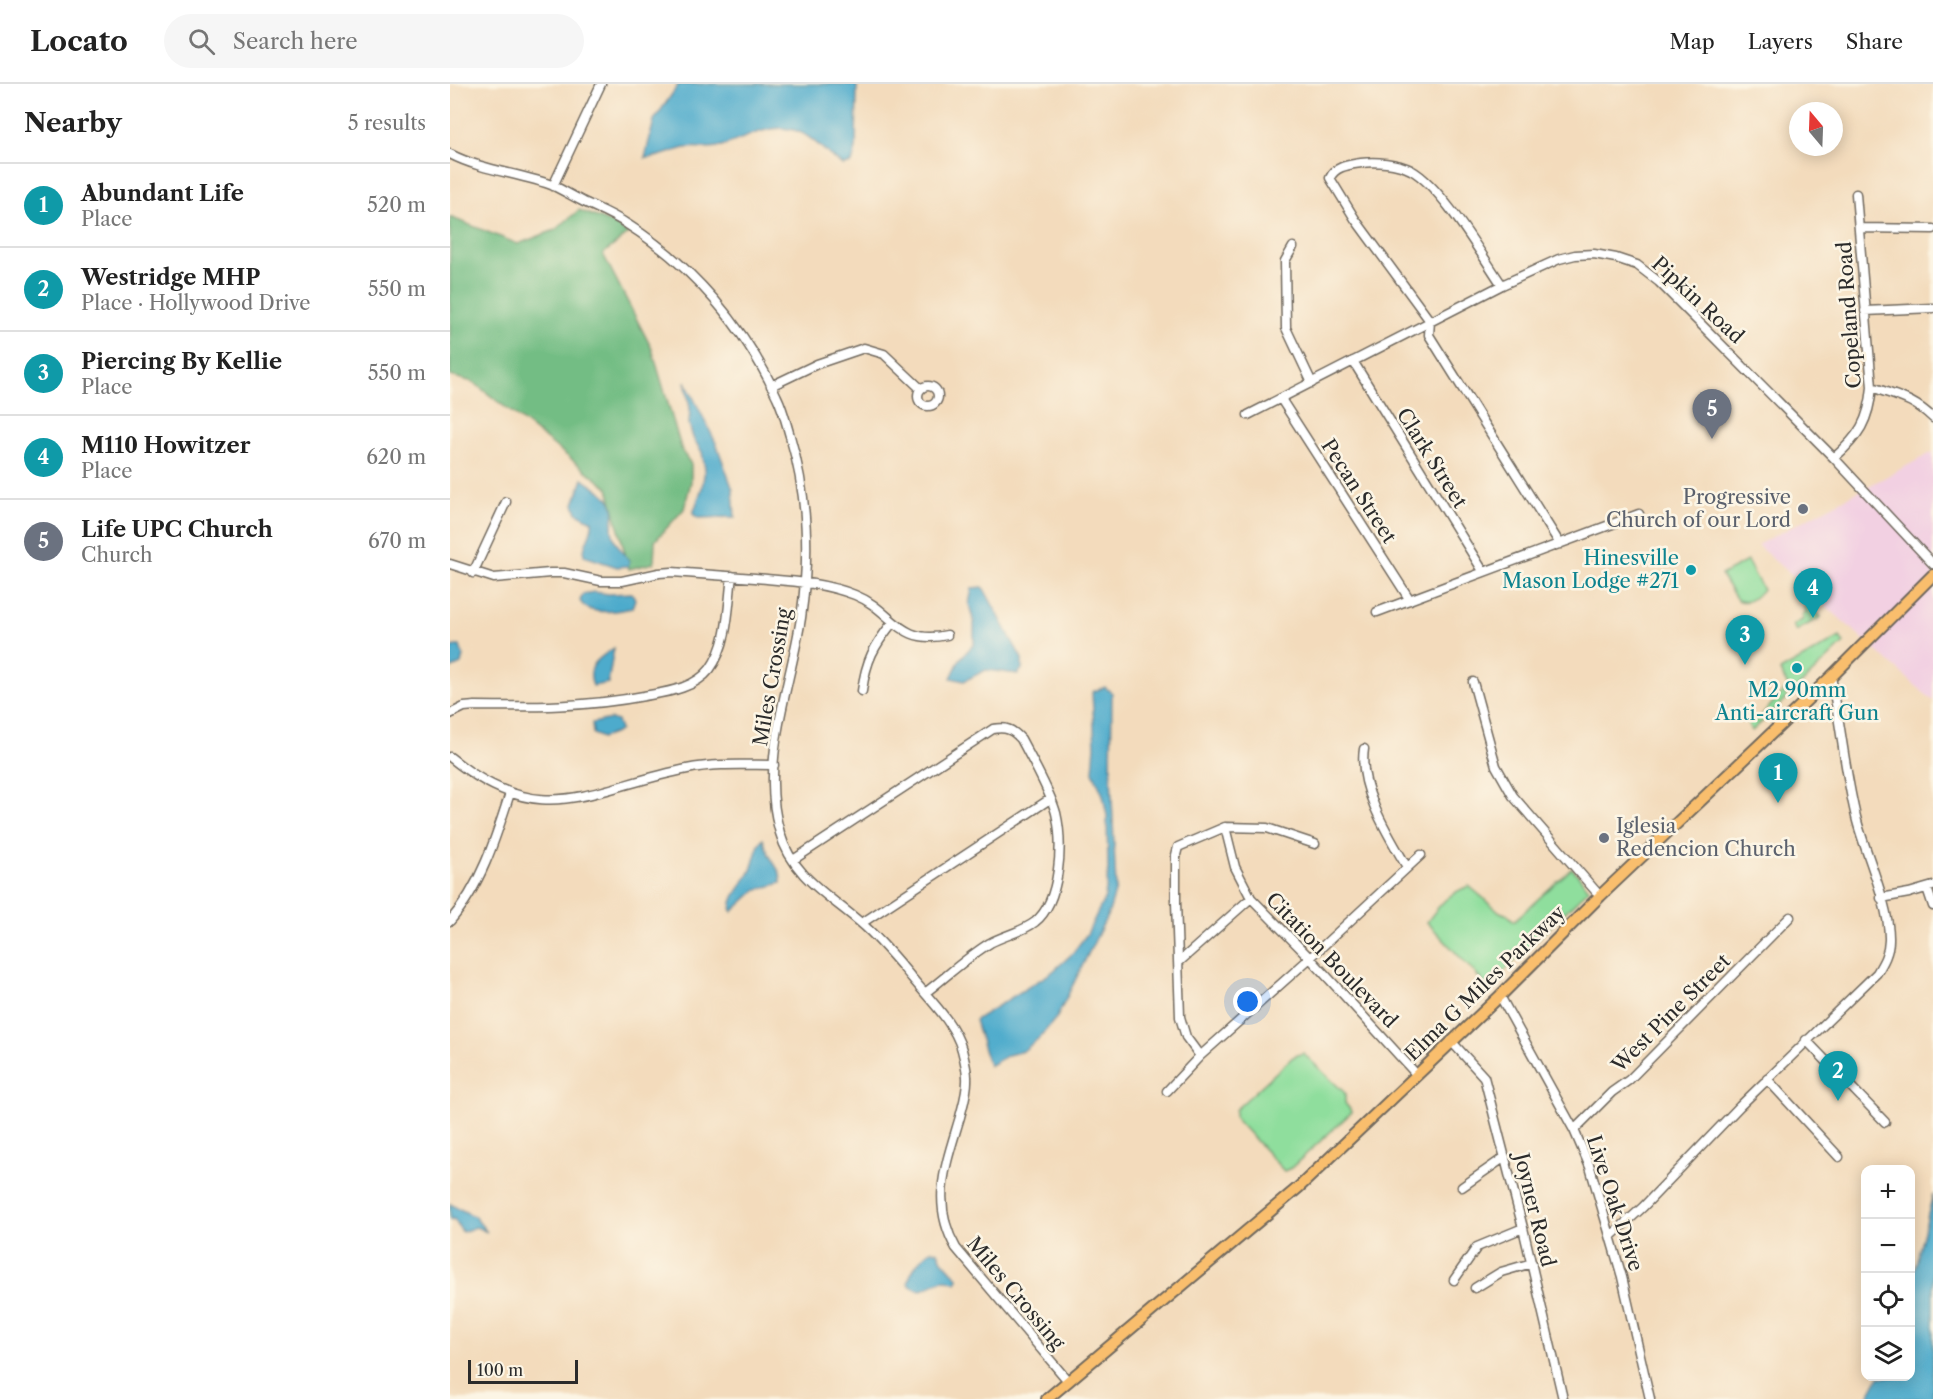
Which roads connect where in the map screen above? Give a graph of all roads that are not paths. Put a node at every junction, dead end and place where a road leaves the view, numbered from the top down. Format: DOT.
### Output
graph roads {
  1 [pos="601,84"];
  2 [pos="450,154"];
  3 [pos="553,186"];
  4 [pos="1856,194"];
  5 [pos="1860,228"];
  6 [pos="1933,229"];
  7 [pos="1293,247"];
  8 [pos="1502,285"];
  9 [pos="1933,308"];
  10 [pos="1865,310"];
  11 [pos="1430,321"];
  12 [pos="1353,361"];
  13 [pos="1312,383"];
  14 [pos="771,386"];
  15 [pos="1872,387"];
  16 [pos="921,389"];
  17 [pos="1281,399"];
  18 [pos="1248,415"];
  19 [pos="1933,418"];
  20 [pos="1834,458"];
  21 [pos="506,502"];
  22 [pos="1640,514"];
  23 [pos="1560,544"];
  24 [pos="450,564"];
  25 [pos="1933,564"];
  26 [pos="1483,571"];
  27 [pos="473,573"];
  28 [pos="1933,575"];
  29 [pos="732,576"];
  30 [pos="806,582"];
  31 [pos="1410,600"];
  32 [pos="1377,612"];
  33 [pos="893,622"];
  34 [pos="947,635"];
  35 [pos="1831,677"];
  36 [pos="1473,682"];
  37 [pos="862,691"];
  38 [pos="450,714"];
  39 [pos="1364,749"];
  40 [pos="450,756"];
  41 [pos="774,765"];
  42 [pos="510,794"];
  43 [pos="1050,799"];
  44 [pos="1225,827"];
  45 [pos="1315,844"];
  46 [pos="1421,855"];
  47 [pos="793,860"];
  48 [pos="1407,867"];
  49 [pos="1930,887"];
  50 [pos="1600,896"];
  51 [pos="1251,898"];
  52 [pos="1881,898"];
  53 [pos="1933,906"];
  54 [pos="1790,917"];
  55 [pos="450,921"];
  56 [pos="862,923"];
  57 [pos="1310,958"];
  58 [pos="1179,962"];
  59 [pos="925,993"];
  60 [pos="1500,996"];
  61 [pos="1806,1040"];
  62 [pos="1451,1041"];
  63 [pos="1200,1056"];
  64 [pos="1417,1075"];
  65 [pos="1767,1079"];
  66 [pos="1167,1092"];
  67 [pos="1885,1122"];
  68 [pos="1574,1130"];
  69 [pos="1505,1157"];
  70 [pos="1839,1157"];
  71 [pos="1462,1187"];
  72 [pos="1523,1228"];
  73 [pos="1611,1236"];
  74 [pos="1532,1263"];
  75 [pos="1454,1280"];
  76 [pos="1475,1288"];
  77 [pos="1068,1381"];
  78 [pos="1047,1399"];
  79 [pos="1563,1399"];
  80 [pos="1650,1399"];
  1 -- 3 [label="street"];
  2 -- 3 [label="street, Miles Crossing"];
  3 -- 14 [label="street, Miles Crossing"];
  4 -- 5 [label="street, Copeland Road"];
  5 -- 6 [label="street"];
  5 -- 10 [label="street, Copeland Road"];
  7 -- 13 [label="street"];
  8 -- 11 [label="street, Pipkin Road"];
  8 -- 11 [label="street"];
  8 -- 20 [label="street, Pipkin Road"];
  9 -- 10 [label="street"];
  10 -- 15 [label="street, Copeland Road"];
  11 -- 12 [label="street, Pipkin Road"];
  11 -- 23 [label="street"];
  12 -- 13 [label="street, Pipkin Road"];
  12 -- 26 [label="street, Clark Street"];
  13 -- 17 [label="street, Pipkin Road"];
  14 -- 16 [label="street"];
  14 -- 30 [label="street, Miles Crossing"];
  15 -- 19 [label="street"];
  15 -- 20 [label="street, Copeland Road"];
  17 -- 18 [label="street, Pipkin Road"];
  17 -- 31 [label="street, Pecan Street"];
  20 -- 25 [label="street, Pipkin Road"];
  21 -- 27 [label="street"];
  22 -- 23 [label="street"];
  23 -- 26 [label="street"];
  24 -- 27 [label="street"];
  26 -- 31 [label="street"];
  27 -- 29 [label="street"];
  28 -- 35 [label="main road, Elma G Miles Parkway"];
  29 -- 30 [label="street"];
  29 -- 38 [label="street"];
  30 -- 33 [label="street"];
  30 -- 41 [label="street, Miles Crossing"];
  31 -- 32 [label="street"];
  33 -- 34 [label="street"];
  33 -- 37 [label="street"];
  35 -- 50 [label="main road, Elma G Miles Parkway"];
  35 -- 52 [label="street"];
  36 -- 50 [label="street"];
  39 -- 48 [label="street"];
  40 -- 42 [label="street"];
  41 -- 42 [label="street"];
  41 -- 47 [label="street, Miles Crossing"];
  42 -- 55 [label="street"];
  43 -- 47 [label="street"];
  43 -- 56 [label="street"];
  43 -- 59 [label="street"];
  44 -- 45 [label="street"];
  44 -- 51 [label="street, Citation Boulevard"];
  44 -- 58 [label="street"];
  46 -- 48 [label="street"];
  47 -- 56 [label="street, Miles Crossing"];
  48 -- 57 [label="street"];
  49 -- 52 [label="street"];
  49 -- 53 [label="street"];
  50 -- 60 [label="main road, Elma G Miles Parkway"];
  51 -- 57 [label="street, Citation Boulevard"];
  51 -- 58 [label="street"];
  52 -- 61 [label="street"];
  54 -- 68 [label="street, West Pine Street"];
  56 -- 59 [label="street, Miles Crossing"];
  57 -- 63 [label="street"];
  57 -- 64 [label="street, Citation Boulevard"];
  58 -- 63 [label="street"];
  59 -- 77 [label="street, Miles Crossing"];
  60 -- 62 [label="main road, Elma G Miles Parkway"];
  60 -- 68 [label="street, Live Oak Drive"];
  61 -- 65 [label="street"];
  61 -- 67 [label="street"];
  62 -- 64 [label="main road, Elma G Miles Parkway"];
  62 -- 69 [label="street, Joyner Road"];
  63 -- 66 [label="street"];
  64 -- 77 [label="main road, Elma G Miles Parkway"];
  65 -- 70 [label="street"];
  65 -- 73 [label="street"];
  68 -- 73 [label="street, Live Oak Drive"];
  69 -- 71 [label="street"];
  69 -- 72 [label="street, Joyner Road"];
  72 -- 74 [label="street, Joyner Road"];
  72 -- 75 [label="street"];
  73 -- 80 [label="street, Live Oak Drive"];
  74 -- 76 [label="street"];
  74 -- 79 [label="street, Joyner Road"];
  77 -- 78 [label="main road, Elma G Miles Parkway"];
}
